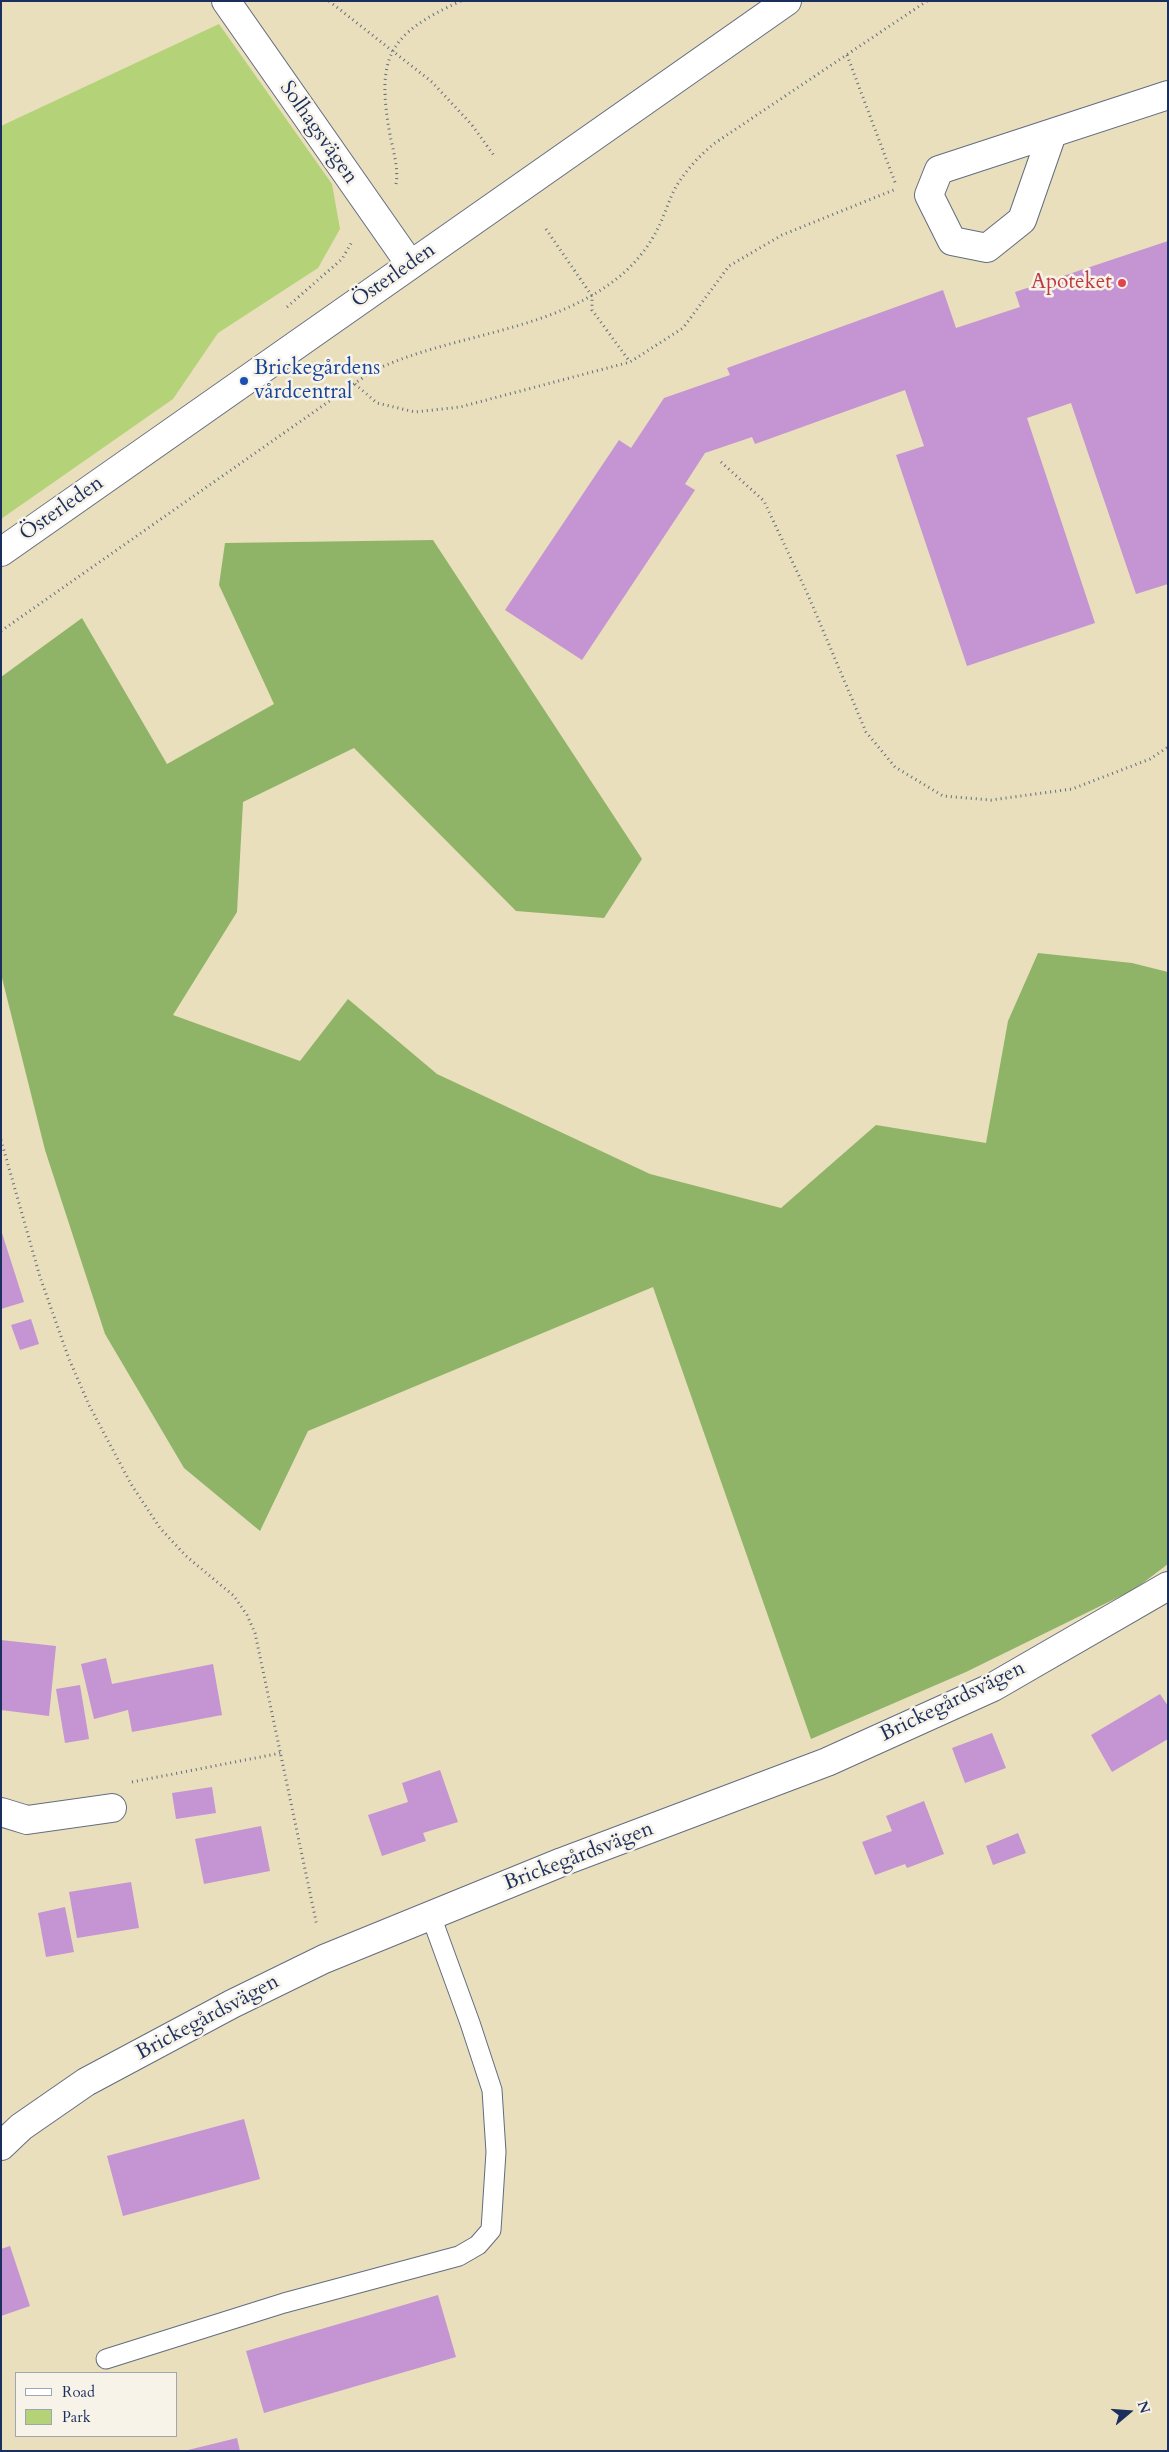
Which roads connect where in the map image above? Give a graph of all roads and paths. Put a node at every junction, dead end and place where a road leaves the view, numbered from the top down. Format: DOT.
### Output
graph roads {
  1 [pos="226,1"];
  2 [pos="329,1"];
  3 [pos="461,1"];
  4 [pos="787,1"];
  5 [pos="927,1"];
  6 [pos="393,50"];
  7 [pos="847,55"];
  8 [pos="1168,95"];
  9 [pos="1052,134"];
  10 [pos="495,157"];
  11 [pos="897,188"];
  12 [pos="929,195"];
  13 [pos="371,209"];
  14 [pos="546,229"];
  15 [pos="410,264"];
  16 [pos="592,296"];
  17 [pos="288,306"];
  18 [pos="630,362"];
  19 [pos="355,384"];
  20 [pos="721,462"];
  21 [pos="1,552"];
  22 [pos="1,631"];
  23 [pos="1168,747"];
  24 [pos="1,1140"];
  25 [pos="1168,1586"];
  26 [pos="281,1753"];
  27 [pos="112,1808"];
  28 [pos="1,1812"];
  29 [pos="431,1916"];
  30 [pos="324,1959"];
  31 [pos="1,2146"];
  32 [pos="106,2359"];
  1 -- 13 [label="street, Solhagsvägen"];
  2 -- 6 [label="path"];
  3 -- 6 [label="path"];
  4 -- 15 [label="street, Österleden"];
  5 -- 7 [label="path"];
  6 -- 10 [label="path"];
  6 -- 13 [label="path"];
  7 -- 11 [label="path"];
  7 -- 16 [label="path"];
  8 -- 9 [label="street"];
  9 -- 12 [label="street"];
  9 -- 12 [label="street"];
  11 -- 12 [label="path"];
  11 -- 18 [label="path"];
  13 -- 15 [label="street, Solhagsvägen"];
  13 -- 17 [label="path"];
  14 -- 16 [label="path"];
  15 -- 21 [label="street, Österleden"];
  16 -- 18 [label="path"];
  16 -- 19 [label="path"];
  18 -- 19 [label="path"];
  19 -- 22 [label="path"];
  20 -- 23 [label="path"];
  24 -- 26 [label="path"];
  25 -- 29 [label="street, Brickegårdsvägen"];
  26 -- 27 [label="path"];
  26 -- 30 [label="path"];
  27 -- 28 [label="street"];
  29 -- 30 [label="street, Brickegårdsvägen"];
  29 -- 32 [label="lane"];
  30 -- 31 [label="street, Brickegårdsvägen"];
}
